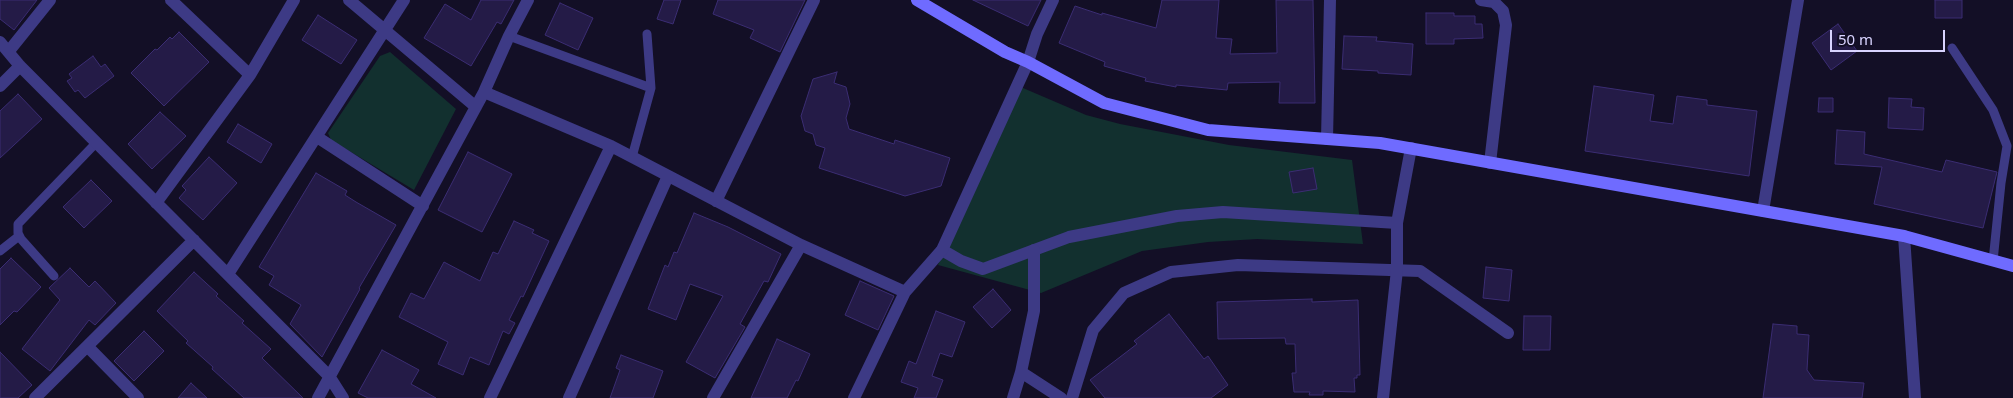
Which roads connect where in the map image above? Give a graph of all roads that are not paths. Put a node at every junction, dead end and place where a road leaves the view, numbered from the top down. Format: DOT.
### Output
graph roads {
  1 [pos="50,0"];
  2 [pos="171,0"];
  3 [pos="294,0"];
  4 [pos="349,0"];
  5 [pos="404,0"];
  6 [pos="528,0"];
  7 [pos="814,0"];
  8 [pos="917,0"];
  9 [pos="1054,0"];
  10 [pos="1330,0"];
  11 [pos="1481,0"];
  12 [pos="1798,0"];
  13 [pos="385,32"];
  14 [pos="647,34"];
  15 [pos="509,36"];
  16 [pos="4,47"];
  17 [pos="1952,48"];
  18 [pos="1028,62"];
  19 [pos="20,66"];
  20 [pos="250,75"];
  21 [pos="0,86"];
  22 [pos="651,88"];
  23 [pos="484,92"];
  24 [pos="476,107"];
  25 [pos="317,137"];
  26 [pos="1327,139"];
  27 [pos="96,143"];
  28 [pos="611,146"];
  29 [pos="1411,148"];
  30 [pos="632,157"];
  31 [pos="1490,163"];
  32 [pos="668,176"];
  33 [pos="716,201"];
  34 [pos="156,203"];
  35 [pos="423,206"];
  36 [pos="1763,211"];
  37 [pos="1397,224"];
  38 [pos="18,236"];
  39 [pos="1904,236"];
  40 [pos="194,240"];
  41 [pos="801,244"];
  42 [pos="942,250"];
  43 [pos="1034,250"];
  44 [pos="0,251"];
  45 [pos="1993,261"];
  46 [pos="2013,266"];
  47 [pos="1397,270"];
  48 [pos="228,274"];
  49 [pos="54,276"];
  50 [pos="905,292"];
  51 [pos="1508,334"];
  52 [pos="88,347"];
  53 [pos="1021,372"];
  54 [pos="329,376"];
  55 [pos="35,398"];
  56 [pos="138,398"];
  57 [pos="318,398"];
  58 [pos="343,398"];
  59 [pos="490,398"];
  60 [pos="569,398"];
  61 [pos="713,398"];
  62 [pos="854,398"];
  63 [pos="1013,398"];
  64 [pos="1060,398"];
  65 [pos="1072,398"];
  66 [pos="1383,398"];
  67 [pos="1915,398"];
  1 -- 16 [label="street"];
  2 -- 20 [label="street"];
  3 -- 20 [label="street"];
  4 -- 13 [label="street"];
  5 -- 13 [label="street"];
  6 -- 15 [label="street"];
  7 -- 33 [label="street"];
  8 -- 18 [label="main road"];
  9 -- 18 [label="street"];
  10 -- 26 [label="street"];
  11 -- 31 [label="street"];
  12 -- 36 [label="street"];
  13 -- 24 [label="street"];
  13 -- 25 [label="street"];
  14 -- 22 [label="lane"];
  15 -- 22 [label="lane"];
  15 -- 23 [label="street"];
  16 -- 19 [label="street"];
  17 -- 45 [label="lane"];
  18 -- 26 [label="main road"];
  18 -- 42 [label="street"];
  19 -- 21 [label="street"];
  19 -- 27 [label="street"];
  20 -- 34 [label="street"];
  22 -- 30 [label="lane"];
  23 -- 24 [label="street"];
  23 -- 28 [label="street"];
  24 -- 35 [label="street"];
  25 -- 35 [label="street"];
  25 -- 48 [label="street"];
  26 -- 29 [label="main road"];
  27 -- 34 [label="street"];
  27 -- 38 [label="lane"];
  28 -- 30 [label="street"];
  28 -- 59 [label="street"];
  29 -- 31 [label="main road"];
  29 -- 37 [label="street"];
  30 -- 32 [label="street"];
  31 -- 36 [label="main road"];
  32 -- 33 [label="street"];
  32 -- 60 [label="street"];
  33 -- 41 [label="street"];
  34 -- 40 [label="street"];
  35 -- 54 [label="street"];
  36 -- 39 [label="main road"];
  37 -- 43 [label="street"];
  37 -- 47 [label="street"];
  38 -- 44 [label="lane"];
  38 -- 49 [label="lane"];
  39 -- 45 [label="main road"];
  39 -- 67 [label="street"];
  40 -- 48 [label="street"];
  40 -- 52 [label="street"];
  41 -- 50 [label="street"];
  41 -- 61 [label="street"];
  42 -- 43 [label="street"];
  42 -- 50 [label="street"];
  43 -- 53 [label="street"];
  45 -- 46 [label="main road"];
  47 -- 51 [label="street"];
  47 -- 65 [label="street"];
  47 -- 66 [label="street"];
  48 -- 54 [label="street"];
  50 -- 62 [label="street"];
  52 -- 55 [label="street"];
  52 -- 56 [label="street"];
  53 -- 63 [label="street"];
  53 -- 64 [label="street"];
  54 -- 57 [label="street"];
  54 -- 58 [label="street"];
}
